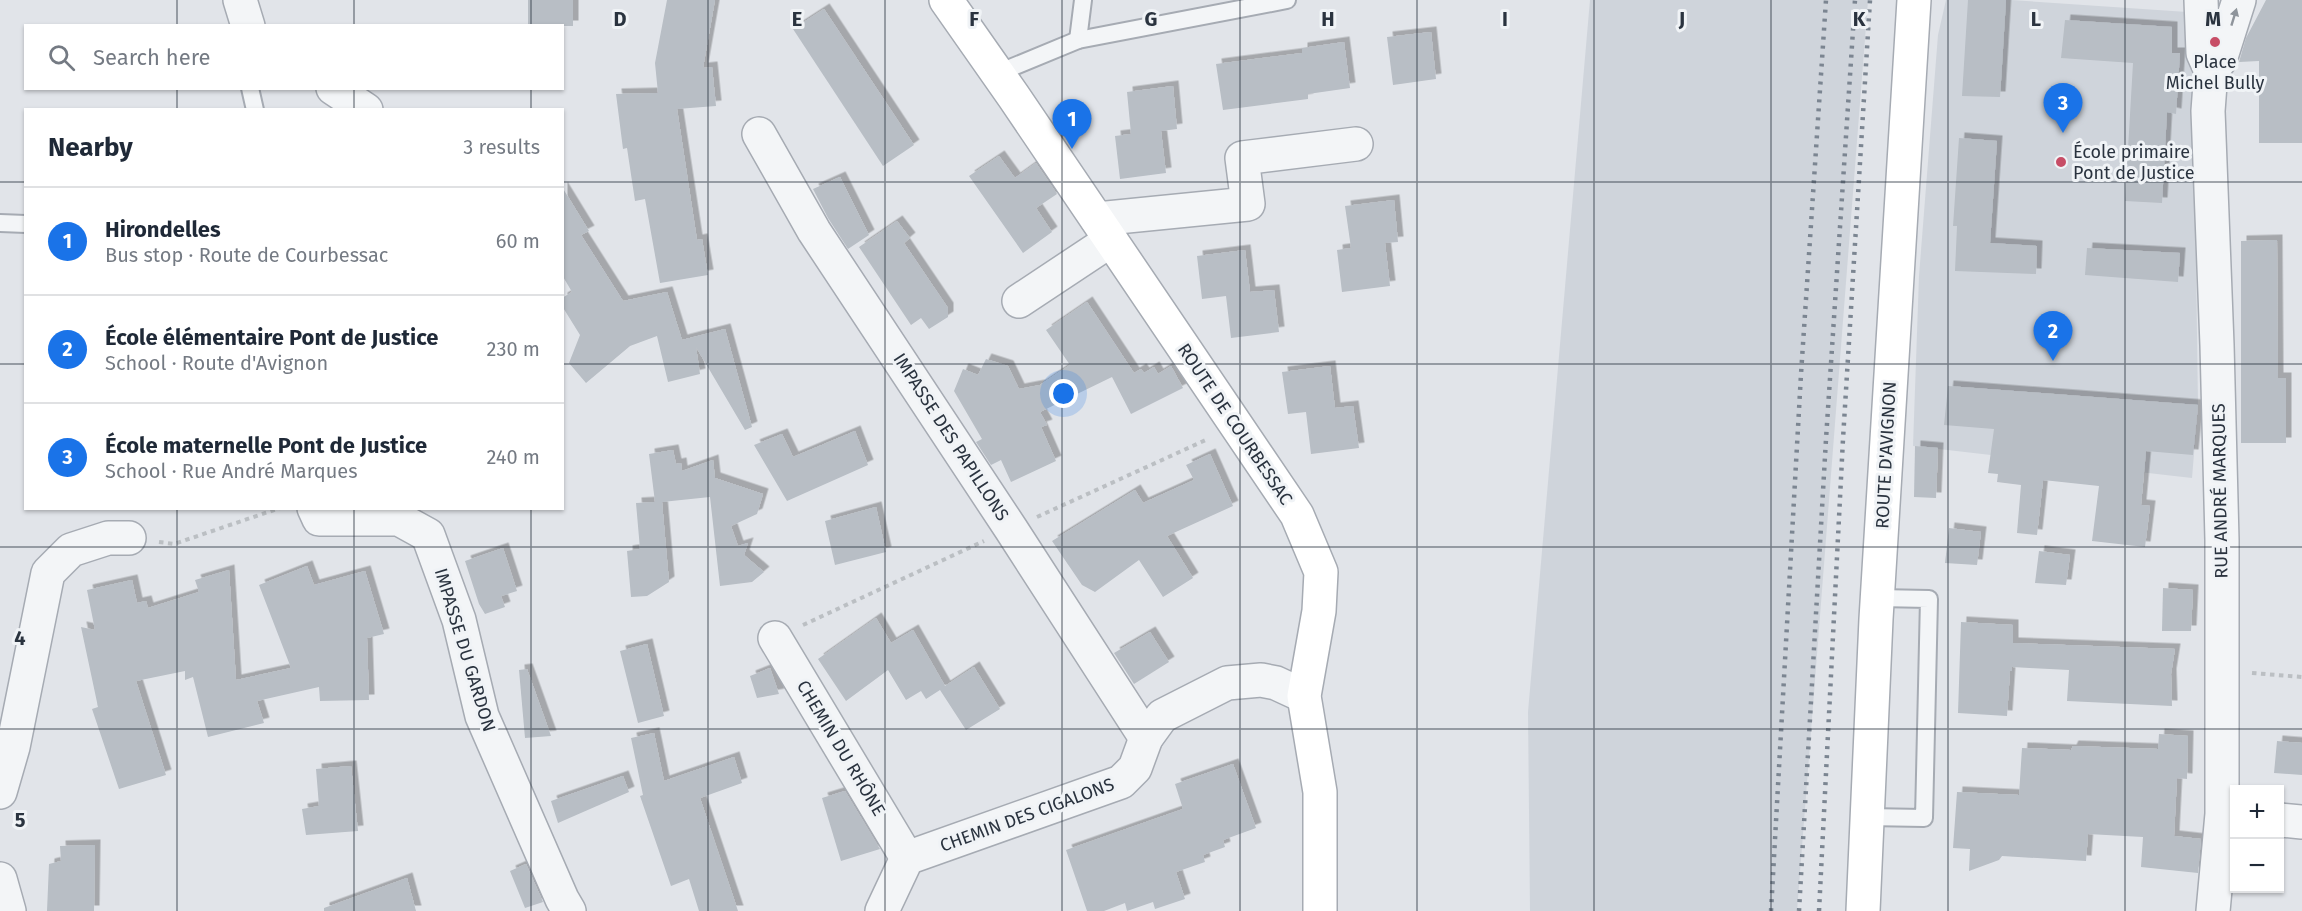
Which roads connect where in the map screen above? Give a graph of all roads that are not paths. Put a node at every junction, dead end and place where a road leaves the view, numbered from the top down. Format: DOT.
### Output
graph roads {
  1 [pos="235,0"];
  2 [pos="946,0"];
  3 [pos="1083,0"];
  4 [pos="1287,0"];
  5 [pos="1914,0"];
  6 [pos="2201,0"];
  7 [pos="2239,0"];
  8 [pos="239,15"];
  9 [pos="1078,40"];
  10 [pos="2211,71"];
  11 [pos="998,73"];
  12 [pos="250,90"];
  13 [pos="336,90"];
  14 [pos="255,108"];
  15 [pos="363,108"];
  16 [pos="759,134"];
  17 [pos="1356,144"];
  18 [pos="0,223"];
  19 [pos="24,224"];
  20 [pos="1104,230"];
  21 [pos="1019,301"];
  22 [pos="315,510"];
  23 [pos="129,538"];
  24 [pos="1878,598"];
  25 [pos="775,638"];
  26 [pos="1304,696"];
  27 [pos="1146,738"];
  28 [pos="0,792"];
  29 [pos="2228,814"];
  30 [pos="1867,817"];
  31 [pos="2284,820"];
  32 [pos="2302,822"];
  33 [pos="907,858"];
  34 [pos="0,879"];
  35 [pos="9,911"];
  36 [pos="569,911"];
  37 [pos="882,911"];
  38 [pos="1320,911"];
  39 [pos="1863,911"];
  40 [pos="2213,911"];
  1 -- 8 [label="lane"];
  2 -- 11 [label="street, ROUTE DE COURBESSAC"];
  3 -- 9 [label="lane"];
  4 -- 9 [label="lane"];
  5 -- 24 [label="street, ROUTE D'AVIGNON"];
  6 -- 10 [label="street"];
  10 -- 7 [label="street, one-way"];
  9 -- 11 [label="lane"];
  10 -- 29 [label="street, RUE ANDRÉ MARQUES"];
  11 -- 20 [label="street, ROUTE DE COURBESSAC"];
  12 -- 14 [label="lane"];
  13 -- 15 [label="street"];
  16 -- 27 [label="street, IMPASSE DES PAPILLONS"];
  17 -- 20 [label="street"];
  18 -- 19 [label="lane"];
  20 -- 21 [label="street"];
  20 -- 26 [label="street, ROUTE DE COURBESSAC"];
  22 -- 36 [label="street, IMPASSE DU GARDON"];
  23 -- 28 [label="street"];
  24 -- 30 [label="street, ROUTE D'AVIGNON"];
  24 -- 30 [label="lane"];
  25 -- 33 [label="street, CHEMIN DU RHÔNE"];
  26 -- 27 [label="street, CHEMIN DES CIGALONS"];
  26 -- 38 [label="street, ROUTE DE COURBESSAC"];
  27 -- 33 [label="street, CHEMIN DES CIGALONS"];
  29 -- 40 [label="street, RUE ANDRÉ MARQUES"];
  30 -- 39 [label="street, ROUTE D'AVIGNON"];
  31 -- 32 [label="street"];
  33 -- 37 [label="street"];
  34 -- 35 [label="street"];
}
